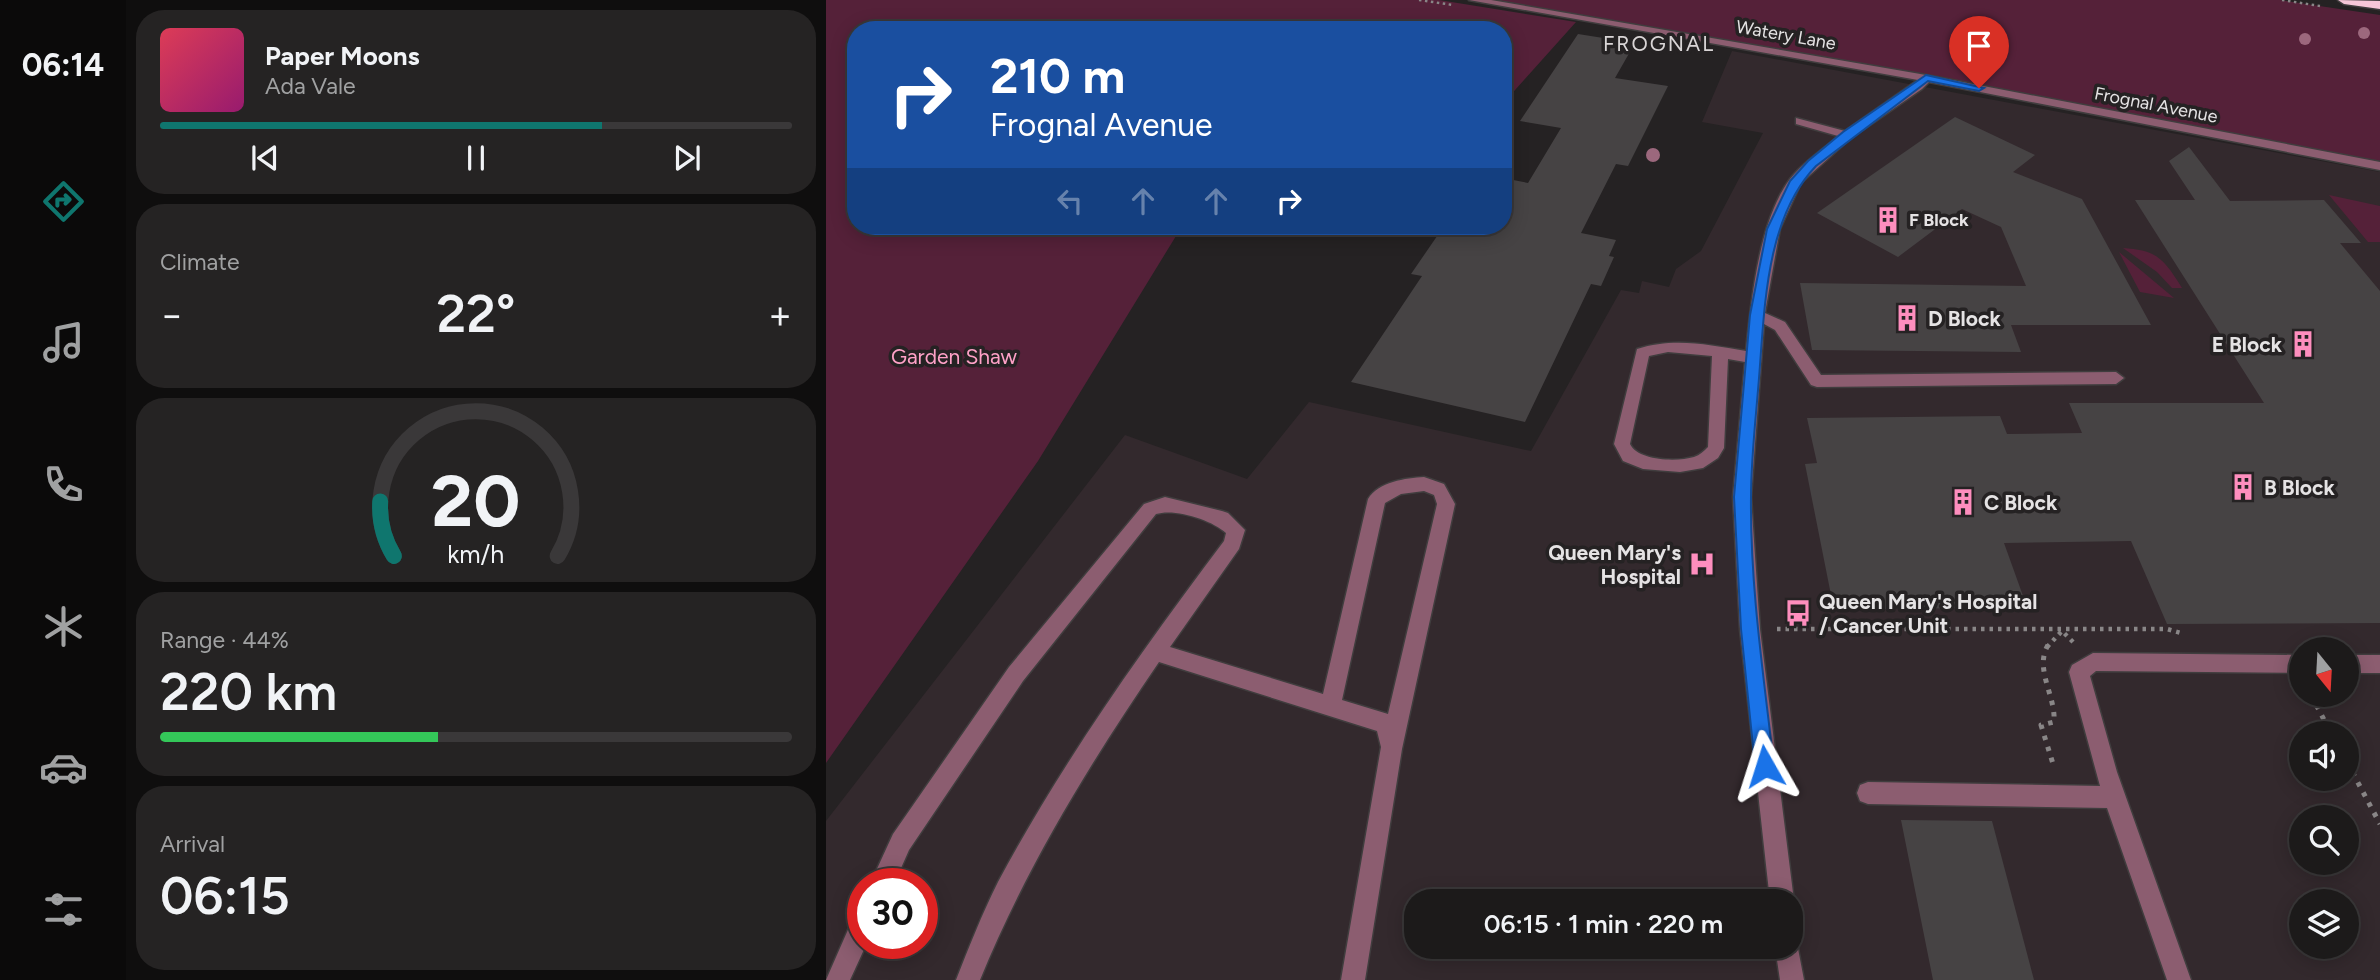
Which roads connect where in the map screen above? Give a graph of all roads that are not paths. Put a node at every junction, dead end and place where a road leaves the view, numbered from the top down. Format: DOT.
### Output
graph roads {
  1 [pos="1474,0"];
  2 [pos="2344,0"];
  3 [pos="2380,5"];
  4 [pos="1705,38"];
  5 [pos="1698,52"];
  6 [pos="1926,78"];
  7 [pos="1800,121"];
  8 [pos="1847,135"];
  9 [pos="2380,166"];
  10 [pos="1757,315"];
  11 [pos="1720,353"];
  12 [pos="1753,358"];
  13 [pos="2116,378"];
  14 [pos="1153,651"];
  15 [pos="2289,664"];
  16 [pos="2359,664"];
  17 [pos="2380,664"];
  18 [pos="1330,707"];
  19 [pos="1391,748"];
  20 [pos="1868,793"];
  21 [pos="2115,796"];
  22 [pos="889,868"];
  23 [pos="1781,889"];
  24 [pos="847,959"];
  25 [pos="1789,959"];
  26 [pos="837,980"];
  27 [pos="968,980"];
  28 [pos="1353,980"];
  29 [pos="1792,980"];
  30 [pos="2179,980"];
  1 -- 4 [label="street, Watery Lane"];
  2 -- 3 [label="highway"];
  4 -- 5 [label="street"];
  4 -- 6 [label="street, Watery Lane"];
  6 -- 8 [label="street"];
  6 -- 9 [label="street, Frognal Avenue"];
  7 -- 8 [label="street"];
  8 -- 10 [label="street"];
  10 -- 12 [label="street"];
  10 -- 13 [label="street"];
  11 -- 11 [label="street"];
  11 -- 12 [label="street"];
  12 -- 23 [label="street"];
  14 -- 18 [label="street"];
  14 -- 22 [label="street"];
  14 -- 27 [label="street"];
  15 -- 21 [label="street"];
  16 -- 17 [label="street"];
  18 -- 19 [label="street"];
  18 -- 19 [label="street"];
  19 -- 28 [label="street"];
  20 -- 21 [label="street"];
  21 -- 30 [label="street"];
  24 -- 26 [label="street"];
  25 -- 29 [label="street"];
}
